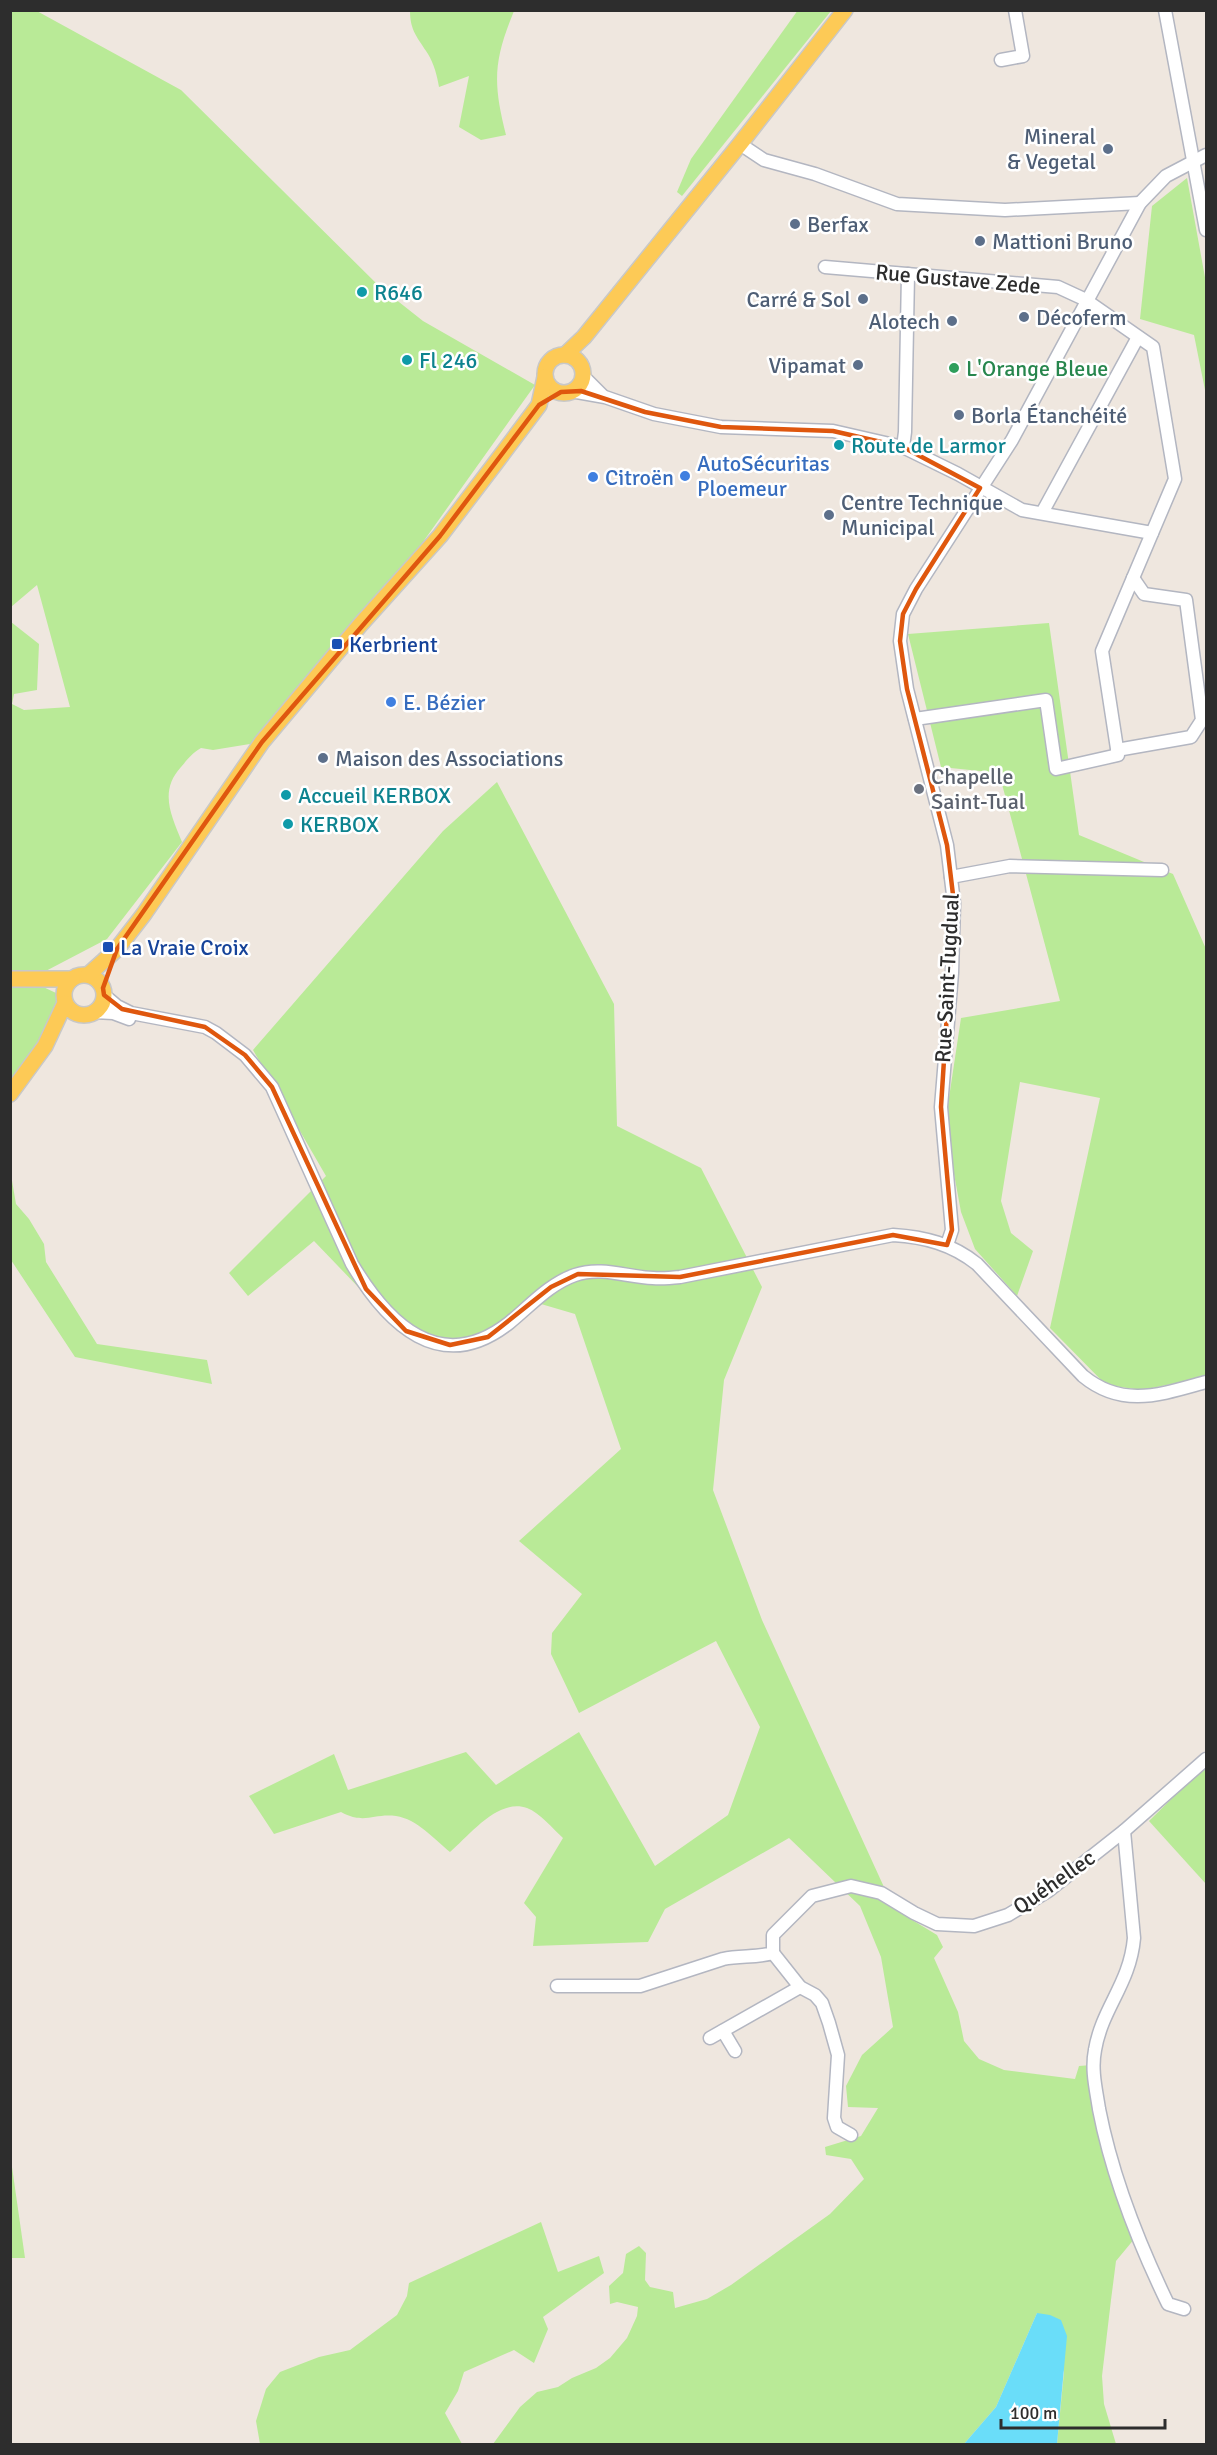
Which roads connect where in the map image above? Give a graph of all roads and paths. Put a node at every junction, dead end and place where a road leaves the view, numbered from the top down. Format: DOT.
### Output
graph roads {
  1 [pos="845,10"];
  2 [pos="1015,10"];
  3 [pos="1165,10"];
  4 [pos="1001,60"];
  5 [pos="740,144"];
  6 [pos="1201,158"];
  7 [pos="1140,203"];
  8 [pos="1206,230"];
  9 [pos="825,267"];
  10 [pos="908,274"];
  11 [pos="1087,301"];
  12 [pos="584,337"];
  13 [pos="1138,337"];
  14 [pos="565,355"];
  15 [pos="582,371"];
  16 [pos="545,377"];
  17 [pos="566,392"];
  18 [pos="605,397"];
  19 [pos="539,405"];
  20 [pos="903,447"];
  21 [pos="980,488"];
  22 [pos="1042,513"];
  23 [pos="1152,532"];
  24 [pos="1133,578"];
  25 [pos="915,719"];
  26 [pos="1117,750"];
  27 [pos="1162,870"];
  28 [pos="951,877"];
  29 [pos="117,949"];
  30 [pos="88,975"];
  31 [pos="10,979"];
  32 [pos="72,979"];
  33 [pos="33,980"];
  34 [pos="103,991"];
  35 [pos="64,999"];
  36 [pos="88,1013"];
  37 [pos="45,1046"];
  38 [pos="234,1047"];
  39 [pos="10,1094"];
  40 [pos="947,1245"];
  41 [pos="1206,1382"];
  42 [pos="1206,1759"];
  43 [pos="1124,1831"];
  44 [pos="773,1953"];
  45 [pos="557,1986"];
  46 [pos="800,1987"];
  47 [pos="723,2031"];
  48 [pos="710,2038"];
  49 [pos="735,2051"];
  50 [pos="851,2135"];
  51 [pos="1184,2309"];
  1 -- 5 [label="main road"];
  2 -- 4 [label="street"];
  3 -- 6 [label="street"];
  5 -- 7 [label="street"];
  5 -- 12 [label="main road"];
  6 -- 7 [label="street, Rue Saint-Tugdual"];
  6 -- 8 [label="street"];
  7 -- 11 [label="street, Rue Saint-Tugdual"];
  9 -- 10 [label="street, Rue Gustave Zede"];
  10 -- 11 [label="street, Rue Gustave Zede"];
  10 -- 20 [label="street"];
  11 -- 13 [label="street, Rue Gustave Zede"];
  11 -- 21 [label="street, Rue Saint-Tugdual"];
  12 -- 14 [label="main road"];
  12 -- 15 [label="main road"];
  13 -- 22 [label="street"];
  13 -- 23 [label="street, Rue Gustave Zede"];
  14 -- 15 [label="main road"];
  14 -- 16 [label="main road"];
  15 -- 17 [label="main road"];
  15 -- 18 [label="street"];
  16 -- 17 [label="main road"];
  16 -- 19 [label="main road"];
  17 -- 18 [label="street"];
  17 -- 19 [label="main road"];
  18 -- 20 [label="street"];
  19 -- 29 [label="main road"];
  20 -- 21 [label="street"];
  21 -- 22 [label="street"];
  21 -- 25 [label="street, Rue Saint-Tugdual"];
  22 -- 23 [label="street"];
  23 -- 24 [label="street, Rue Gustave Zede"];
  24 -- 26 [label="street, Rue Gustave Zede"];
  24 -- 26 [label="street"];
  25 -- 26 [label="street"];
  25 -- 28 [label="street, Rue Saint-Tugdual"];
  27 -- 28 [label="street"];
  28 -- 40 [label="street, Rue Saint-Tugdual"];
  29 -- 30 [label="main road"];
  29 -- 34 [label="main road"];
  30 -- 32 [label="main road"];
  30 -- 34 [label="main road"];
  31 -- 33 [label="main road"];
  32 -- 33 [label="main road"];
  32 -- 35 [label="main road"];
  33 -- 35 [label="main road"];
  34 -- 36 [label="main road"];
  34 -- 38 [label="street"];
  35 -- 36 [label="main road"];
  35 -- 37 [label="main road"];
  36 -- 37 [label="main road"];
  36 -- 38 [label="street"];
  37 -- 39 [label="main road"];
  38 -- 40 [label="street"];
  40 -- 41 [label="street"];
  42 -- 43 [label="street, Quéhellec"];
  43 -- 44 [label="street, Quéhellec"];
  43 -- 51 [label="street"];
  44 -- 45 [label="street"];
  44 -- 46 [label="street"];
  46 -- 47 [label="street"];
  46 -- 50 [label="street"];
  47 -- 48 [label="street"];
  47 -- 49 [label="street"];
}
